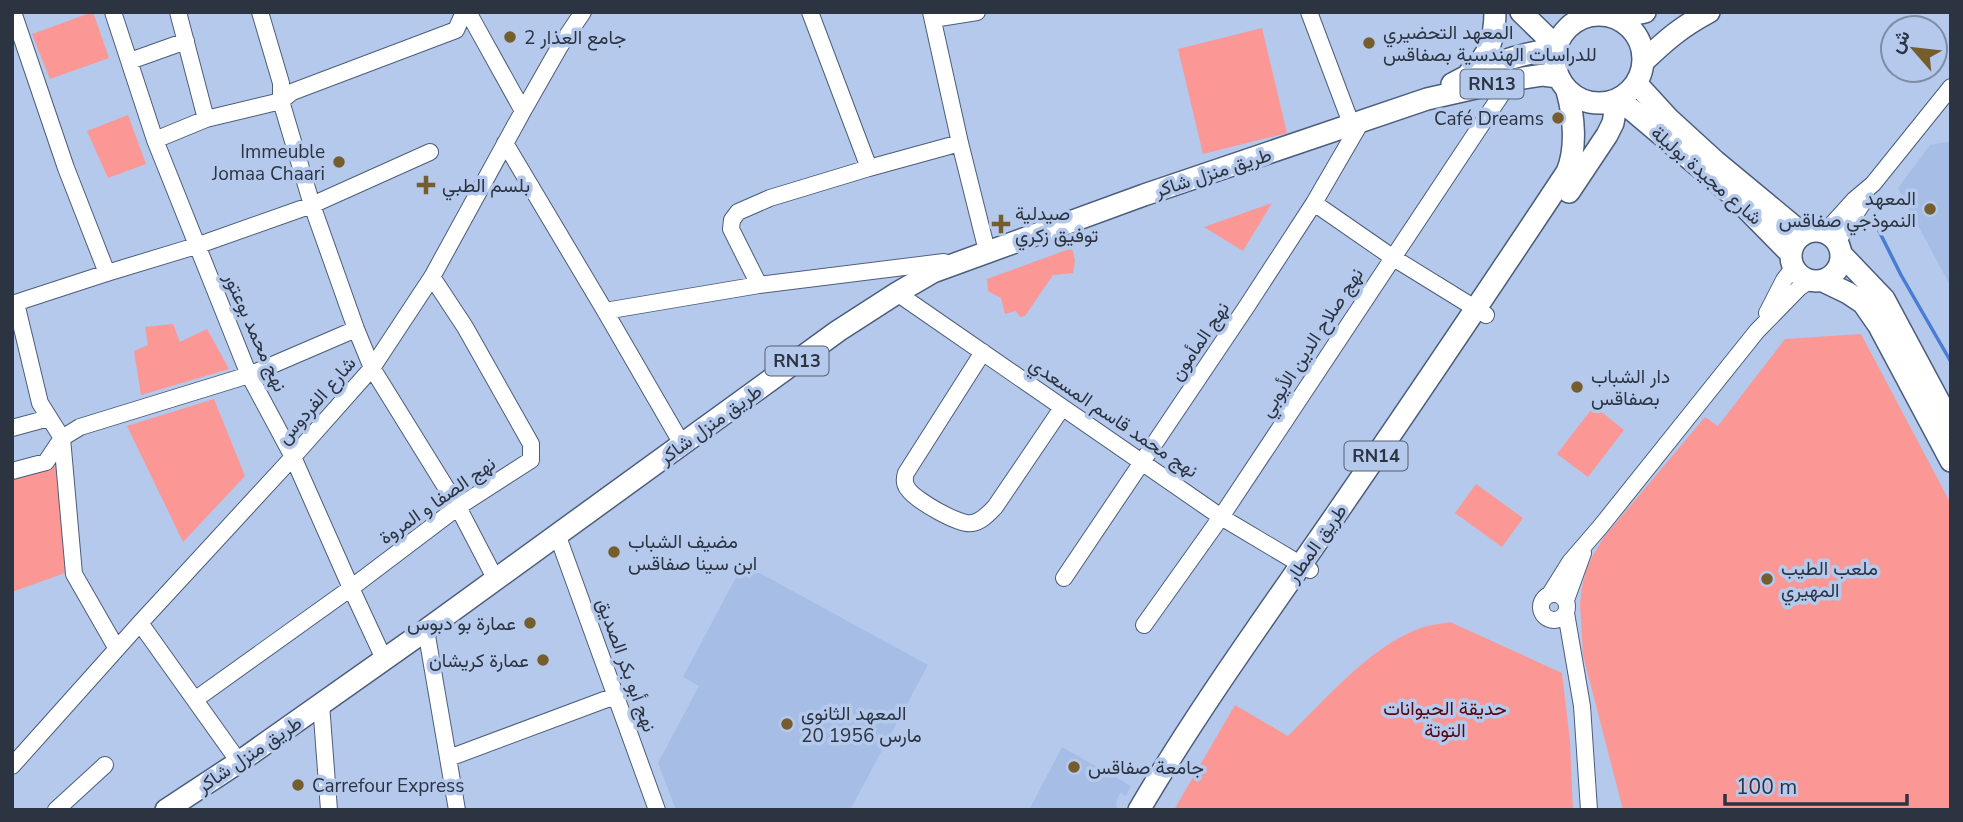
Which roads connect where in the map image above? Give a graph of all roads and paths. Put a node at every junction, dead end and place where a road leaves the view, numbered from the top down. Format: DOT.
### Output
graph roads {
  1 [pos="13,12"];
  2 [pos="113,12"];
  3 [pos="178,12"];
  4 [pos="260,12"];
  5 [pos="466,12"];
  6 [pos="583,12"];
  7 [pos="810,12"];
  8 [pos="976,12"];
  9 [pos="1309,12"];
  10 [pos="1495,12"];
  11 [pos="1521,12"];
  12 [pos="1645,12"];
  13 [pos="1709,12"];
  14 [pos="932,16"];
  15 [pos="1572,16"];
  16 [pos="1616,18"];
  17 [pos="186,41"];
  18 [pos="1556,48"];
  19 [pos="19,54"];
  20 [pos="130,61"];
  21 [pos="1643,62"];
  22 [pos="1511,79"];
  23 [pos="1460,80"];
  24 [pos="1636,83"];
  25 [pos="1563,84"];
  26 [pos="1951,87"];
  27 [pos="1427,99"];
  28 [pos="1618,99"];
  29 [pos="281,101"];
  30 [pos="523,111"];
  31 [pos="206,119"];
  32 [pos="1357,124"];
  33 [pos="155,140"];
  34 [pos="505,143"];
  35 [pos="960,143"];
  36 [pos="430,152"];
  37 [pos="869,168"];
  38 [pos="1314,203"];
  39 [pos="312,205"];
  40 [pos="1803,234"];
  41 [pos="1834,243"];
  42 [pos="196,246"];
  43 [pos="987,251"];
  44 [pos="1392,257"];
  45 [pos="967,260"];
  46 [pos="1804,271"];
  47 [pos="107,273"];
  48 [pos="432,276"];
  49 [pos="759,285"];
  50 [pos="897,293"];
  51 [pos="14,303"];
  52 [pos="606,311"];
  53 [pos="1481,312"];
  54 [pos="356,329"];
  55 [pos="983,352"];
  56 [pos="372,368"];
  57 [pos="249,375"];
  58 [pos="1062,408"];
  59 [pos="49,418"];
  60 [pos="1951,424"];
  61 [pos="12,428"];
  62 [pos="62,438"];
  63 [pos="682,444"];
  64 [pos="293,457"];
  65 [pos="1951,461"];
  66 [pos="1142,462"];
  67 [pos="12,471"];
  68 [pos="458,508"];
  69 [pos="1221,517"];
  70 [pos="557,534"];
  71 [pos="1586,544"];
  72 [pos="1306,567"];
  73 [pos="1064,578"];
  74 [pos="496,580"];
  75 [pos="351,588"];
  76 [pos="1550,594"];
  77 [pos="1566,606"];
  78 [pos="1548,618"];
  79 [pos="141,623"];
  80 [pos="1144,625"];
  81 [pos="426,630"];
  82 [pos="117,649"];
  83 [pos="384,659"];
  84 [pos="1576,669"];
  85 [pos="615,696"];
  86 [pos="196,699"];
  87 [pos="321,704"];
  88 [pos="12,741"];
  89 [pos="24,753"];
  90 [pos="449,758"];
  91 [pos="239,762"];
  92 [pos="105,765"];
  93 [pos="12,766"];
  94 [pos="56,810"];
  95 [pos="166,810"];
  96 [pos="329,810"];
  97 [pos="457,810"];
  98 [pos="657,810"];
  99 [pos="1139,810"];
  100 [pos="1154,810"];
  101 [pos="1588,810"];
  1 -- 19 [label="street"];
  2 -- 20 [label="street, نهج محمد بوعتور"];
  3 -- 17 [label="street"];
  4 -- 29 [label="street"];
  5 -- 29 [label="street"];
  5 -- 30 [label="street"];
  6 -- 30 [label="street, شارع الفردوس"];
  7 -- 37 [label="street"];
  8 -- 14 [label="street"];
  9 -- 32 [label="street"];
  10 -- 23 [label="main road"];
  11 -- 18 [label="main road"];
  12 -- 16 [label="main road"];
  13 -- 21 [label="main road"];
  14 -- 35 [label="street"];
  15 -- 16 [label="main road"];
  15 -- 18 [label="main road"];
  16 -- 21 [label="main road"];
  17 -- 20 [label="street"];
  17 -- 31 [label="street"];
  18 -- 23 [label="main road, طريق منزل شاكر / RN13"];
  18 -- 25 [label="main road"];
  19 -- 47 [label="street"];
  20 -- 33 [label="street, نهج محمد بوعتور"];
  21 -- 24 [label="main road"];
  22 -- 25 [label="main road, طريق منزل شاكر / RN13"];
  22 -- 27 [label="main road, طريق منزل شاكر / RN13"];
  22 -- 44 [label="street, نهج صلاح الدين الأيوبي"];
  23 -- 27 [label="main road, طريق منزل شاكر / RN13"];
  24 -- 28 [label="main road"];
  24 -- 40 [label="main road, شارع مجيدة بوليلة"];
  25 -- 28 [label="main road"];
  25 -- 53 [label="main road, طريق المطار / RN14"];
  26 -- 41 [label="street"];
  27 -- 32 [label="main road, طريق منزل شاكر / RN13"];
  28 -- 46 [label="main road, شارع مجيدة بوليلة"];
  28 -- 53 [label="main road, طريق المطار / RN14"];
  29 -- 31 [label="street"];
  29 -- 39 [label="street"];
  30 -- 34 [label="street, شارع الفردوس"];
  31 -- 33 [label="street"];
  32 -- 38 [label="street, نهج المأمون"];
  32 -- 43 [label="main road, طريق منزل شاكر / RN13"];
  33 -- 42 [label="street, نهج محمد بوعتور"];
  34 -- 48 [label="street, شارع الفردوس"];
  34 -- 52 [label="street"];
  35 -- 37 [label="street"];
  35 -- 43 [label="street"];
  36 -- 39 [label="street"];
  37 -- 49 [label="street"];
  38 -- 44 [label="street"];
  38 -- 66 [label="street, نهج المأمون"];
  39 -- 42 [label="street"];
  39 -- 54 [label="street"];
  40 -- 41 [label="main road"];
  40 -- 46 [label="main road"];
  41 -- 46 [label="main road"];
  41 -- 60 [label="main road"];
  42 -- 47 [label="street"];
  42 -- 57 [label="street, نهج محمد بوعتور"];
  43 -- 45 [label="main road, طريق منزل شاكر / RN13"];
  44 -- 53 [label="street"];
  44 -- 69 [label="street, نهج صلاح الدين الأيوبي"];
  45 -- 49 [label="street"];
  45 -- 50 [label="main road, طريق منزل شاكر / RN13"];
  46 -- 65 [label="main road, شارع مجيدة بوليلة"];
  46 -- 71 [label="street"];
  47 -- 51 [label="street"];
  48 -- 56 [label="street, شارع الفردوس"];
  48 -- 68 [label="street, نهج الصفا و المروة"];
  49 -- 52 [label="street"];
  50 -- 55 [label="street, نهج محمد قاسم المسعدي"];
  50 -- 63 [label="main road, طريق منزل شاكر / RN13"];
  51 -- 59 [label="street"];
  52 -- 63 [label="street"];
  53 -- 72 [label="main road, طريق المطار / RN14"];
  54 -- 56 [label="street"];
  54 -- 57 [label="street"];
  55 -- 58 [label="street, نهج محمد قاسم المسعدي"];
  55 -- 58 [label="street"];
  56 -- 64 [label="street, شارع الفردوس"];
  56 -- 68 [label="street"];
  57 -- 62 [label="street"];
  57 -- 64 [label="street, نهج محمد بوعتور"];
  58 -- 66 [label="street, نهج محمد قاسم المسعدي"];
  59 -- 61 [label="street"];
  59 -- 62 [label="street"];
  62 -- 67 [label="street"];
  62 -- 82 [label="street"];
  63 -- 70 [label="main road, طريق منزل شاكر / RN13"];
  64 -- 75 [label="street, نهج محمد بوعتور"];
  64 -- 79 [label="street, شارع الفردوس"];
  66 -- 69 [label="street, نهج محمد قاسم المسعدي"];
  66 -- 73 [label="street, نهج المأمون"];
  68 -- 74 [label="street"];
  68 -- 75 [label="street, نهج الصفا و المروة"];
  69 -- 72 [label="street, نهج محمد قاسم المسعدي"];
  69 -- 80 [label="street, نهج صلاح الدين الأيوبي"];
  70 -- 74 [label="main road, طريق منزل شاكر / RN13"];
  70 -- 85 [label="street, نهج أبو بكر الصديق"];
  71 -- 76 [label="street"];
  71 -- 77 [label="street"];
  72 -- 99 [label="main road, طريق المطار / RN14"];
  72 -- 100 [label="main road, طريق المطار / RN14"];
  74 -- 81 [label="main road, طريق منزل شاكر / RN13"];
  75 -- 83 [label="street, نهج محمد بوعتور"];
  75 -- 86 [label="street, نهج الصفا و المروة"];
  76 -- 77 [label="street"];
  76 -- 78 [label="street"];
  77 -- 78 [label="street"];
  77 -- 84 [label="street"];
  78 -- 84 [label="street"];
  79 -- 82 [label="street, شارع الفردوس"];
  79 -- 86 [label="street"];
  81 -- 83 [label="main road, طريق منزل شاكر / RN13"];
  81 -- 90 [label="street"];
  82 -- 89 [label="street, شارع الفردوس"];
  83 -- 87 [label="main road, طريق منزل شاكر / RN13"];
  84 -- 101 [label="street"];
  85 -- 90 [label="street"];
  85 -- 98 [label="street, نهج أبو بكر الصديق"];
  86 -- 91 [label="street"];
  87 -- 91 [label="main road, طريق منزل شاكر / RN13"];
  87 -- 96 [label="street"];
  88 -- 89 [label="street"];
  89 -- 93 [label="street, شارع الفردوس"];
  90 -- 97 [label="street"];
  91 -- 95 [label="main road, طريق منزل شاكر / RN13"];
  92 -- 94 [label="street"];
}
